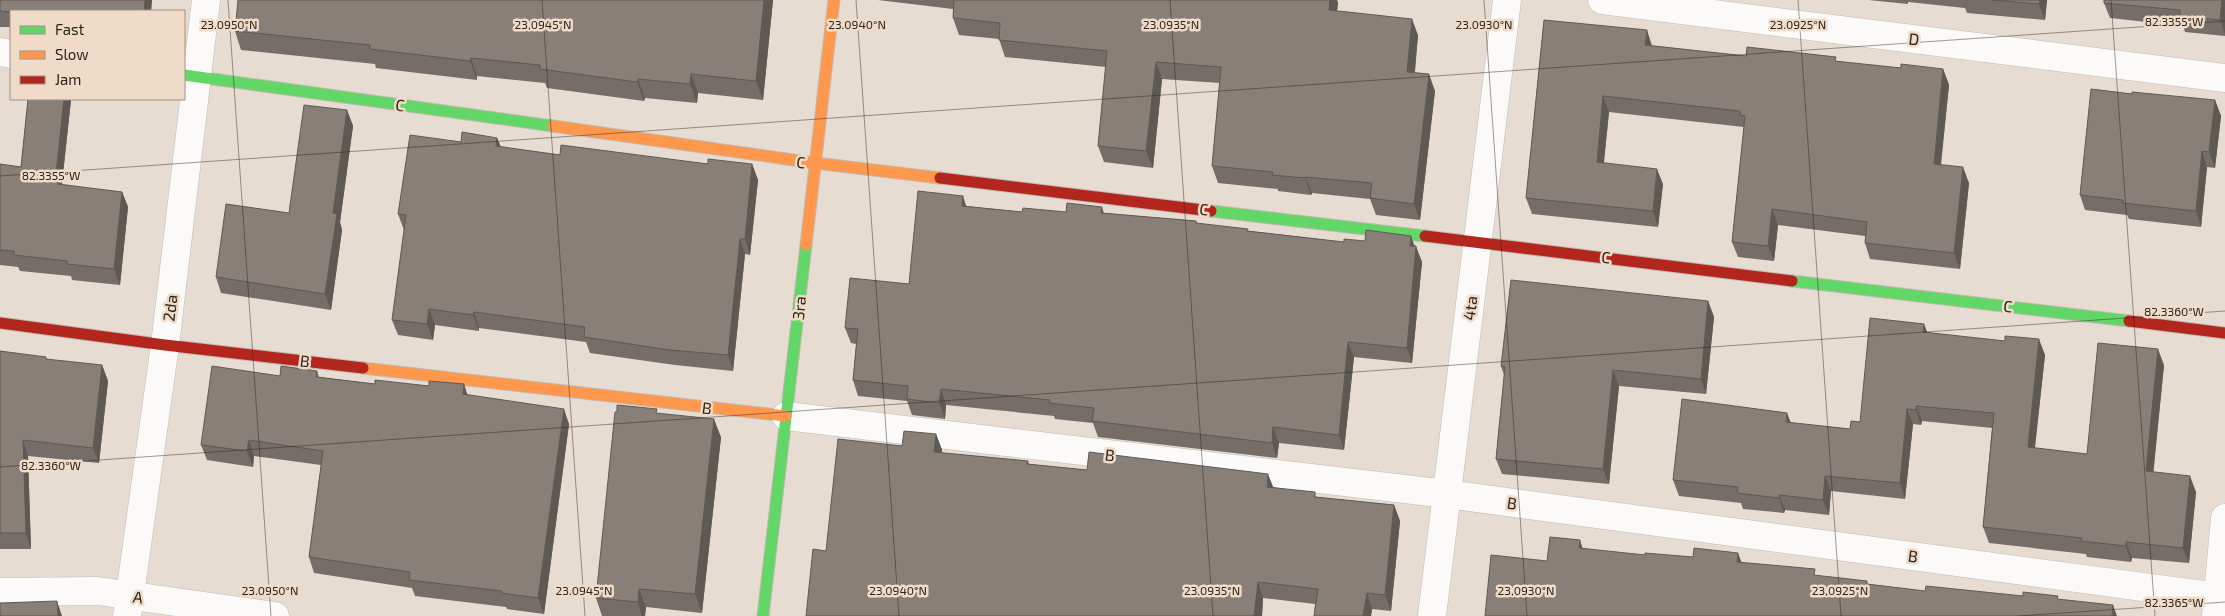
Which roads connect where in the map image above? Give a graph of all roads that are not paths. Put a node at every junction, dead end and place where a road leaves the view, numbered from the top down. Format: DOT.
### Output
graph roads {
  1 [pos="206,0"];
  2 [pos="834,0"];
  3 [pos="1507,0"];
  4 [pos="1602,0"];
  5 [pos="190,76"];
  6 [pos="2225,78"];
  7 [pos="815,163"];
  8 [pos="1478,242"];
  9 [pos="0,323"];
  10 [pos="2225,333"];
  11 [pos="165,345"];
  12 [pos="786,416"];
  13 [pos="1447,494"];
  14 [pos="2225,518"];
  15 [pos="0,592"];
  16 [pos="128,606"];
  17 [pos="2217,606"];
  18 [pos="275,616"];
  19 [pos="764,616"];
  20 [pos="1432,616"];
  1 -- 5 [label="street, 2da"];
  2 -- 7 [label="street, 3ra"];
  3 -- 8 [label="street, 4ta"];
  4 -- 6 [label="street, D"];
  5 -- 7 [label="street, C"];
  5 -- 11 [label="street, 2da"];
  7 -- 8 [label="street, C"];
  7 -- 12 [label="street, 3ra"];
  8 -- 10 [label="street, C"];
  8 -- 13 [label="street, 4ta"];
  9 -- 11 [label="street, B"];
  11 -- 12 [label="street, B"];
  11 -- 16 [label="street, 2da"];
  12 -- 13 [label="street, B"];
  12 -- 19 [label="street, 3ra"];
  13 -- 17 [label="street, B"];
  13 -- 20 [label="street, 4ta"];
  14 -- 17 [label="street"];
  15 -- 16 [label="street, A"];
  16 -- 18 [label="street, A"];
}
